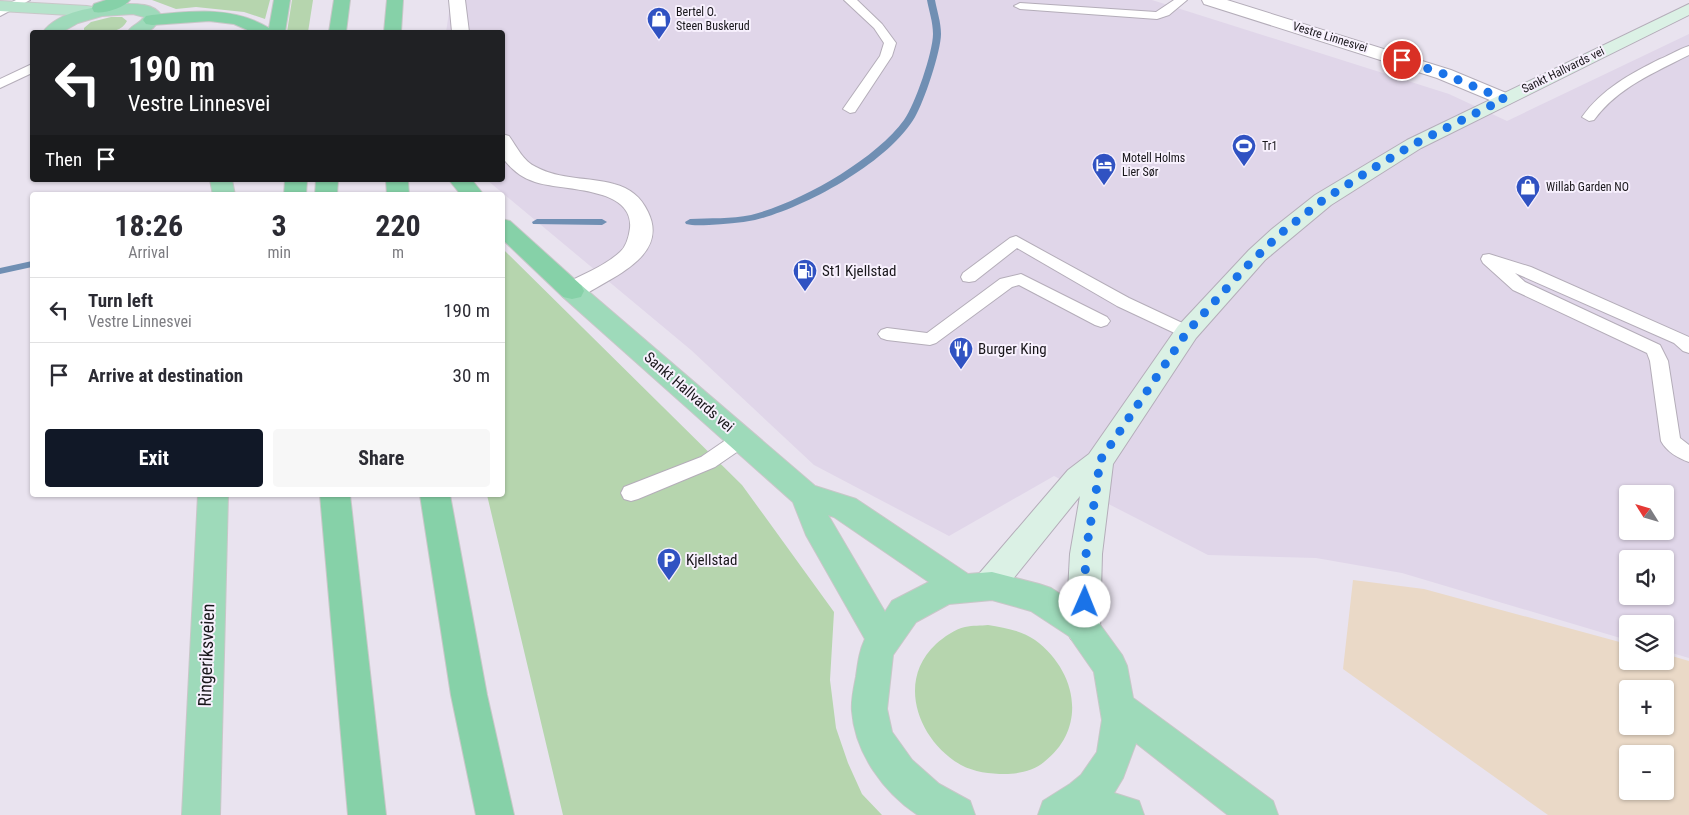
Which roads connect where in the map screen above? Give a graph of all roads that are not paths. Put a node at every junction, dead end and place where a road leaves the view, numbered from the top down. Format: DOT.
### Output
graph roads {
  1 [pos="122,0"];
  2 [pos="282,0"];
  3 [pos="342,0"];
  4 [pos="395,0"];
  5 [pos="457,0"];
  6 [pos="850,0"];
  7 [pos="1181,0"];
  8 [pos="1210,0"];
  9 [pos="1020,6"];
  10 [pos="7,9"];
  11 [pos="1689,9"];
  12 [pos="94,10"];
  13 [pos="393,25"];
  14 [pos="142,29"];
  15 [pos="46,30"];
  16 [pos="54,30"];
  17 [pos="259,30"];
  18 [pos="277,30"];
  19 [pos="338,30"];
  20 [pos="461,30"];
  21 [pos="1689,50"];
  22 [pos="30,69"];
  23 [pos="0,84"];
  24 [pos="1504,99"];
  25 [pos="850,109"];
  26 [pos="1589,117"];
  27 [pos="505,145"];
  28 [pos="462,182"];
  29 [pos="470,192"];
  30 [pos="505,229"];
  31 [pos="969,277"];
  32 [pos="572,291"];
  33 [pos="1101,321"];
  34 [pos="1187,332"];
  35 [pos="887,334"];
  36 [pos="1689,347"];
  37 [pos="743,438"];
  38 [pos="1689,454"];
  39 [pos="1099,462"];
  40 [pos="631,493"];
  41 [pos="806,495"];
  42 [pos="213,497"];
  43 [pos="335,497"];
  44 [pos="435,497"];
  45 [pos="974,585"];
  46 [pos="1083,628"];
  47 [pos="882,638"];
  48 [pos="1120,710"];
  49 [pos="1067,810"];
  50 [pos="201,815"];
  51 [pos="367,815"];
  52 [pos="494,815"];
  53 [pos="956,815"];
  54 [pos="1125,815"];
  55 [pos="1259,815"];
  1 -- 12 [label="highway"];
  2 -- 18 [label="highway"];
  3 -- 19 [label="highway"];
  4 -- 13 [label="highway"];
  5 -- 20 [label="street"];
  6 -- 25 [label="lane"];
  7 -- 9 [label="lane"];
  8 -- 24 [label="street, Vestre Linnesvei"];
  10 -- 12 [label="main road"];
  10 -- 15 [label="main road"];
  11 -- 24 [label="main road, Sankt Hallvards vei"];
  12 -- 14 [label="highway"];
  12 -- 16 [label="highway"];
  14 -- 17 [label="highway"];
  21 -- 26 [label="lane"];
  22 -- 23 [label="lane"];
  24 -- 34 [label="main road, Sankt Hallvards vei"];
  27 -- 32 [label="street"];
  28 -- 29 [label="highway"];
  30 -- 32 [label="highway"];
  31 -- 34 [label="lane"];
  32 -- 37 [label="highway, Sankt Hallvards vei"];
  33 -- 35 [label="lane"];
  34 -- 39 [label="main road, Sankt Hallvards vei"];
  36 -- 38 [label="lane"];
  37 -- 40 [label="lane"];
  37 -- 41 [label="highway, Sankt Hallvards vei"];
  39 -- 45 [label="main road, Sankt Hallvards vei"];
  39 -- 46 [label="main road"];
  41 -- 45 [label="highway, Sankt Hallvards vei"];
  41 -- 47 [label="highway, Sankt Hallvards vei"];
  42 -- 50 [label="highway, Ringeriksveien"];
  43 -- 51 [label="highway"];
  44 -- 52 [label="highway"];
  45 -- 46 [label="highway"];
  45 -- 47 [label="highway"];
  46 -- 48 [label="highway"];
  47 -- 53 [label="highway"];
  48 -- 49 [label="highway"];
  48 -- 55 [label="highway"];
  49 -- 54 [label="highway"];
}
